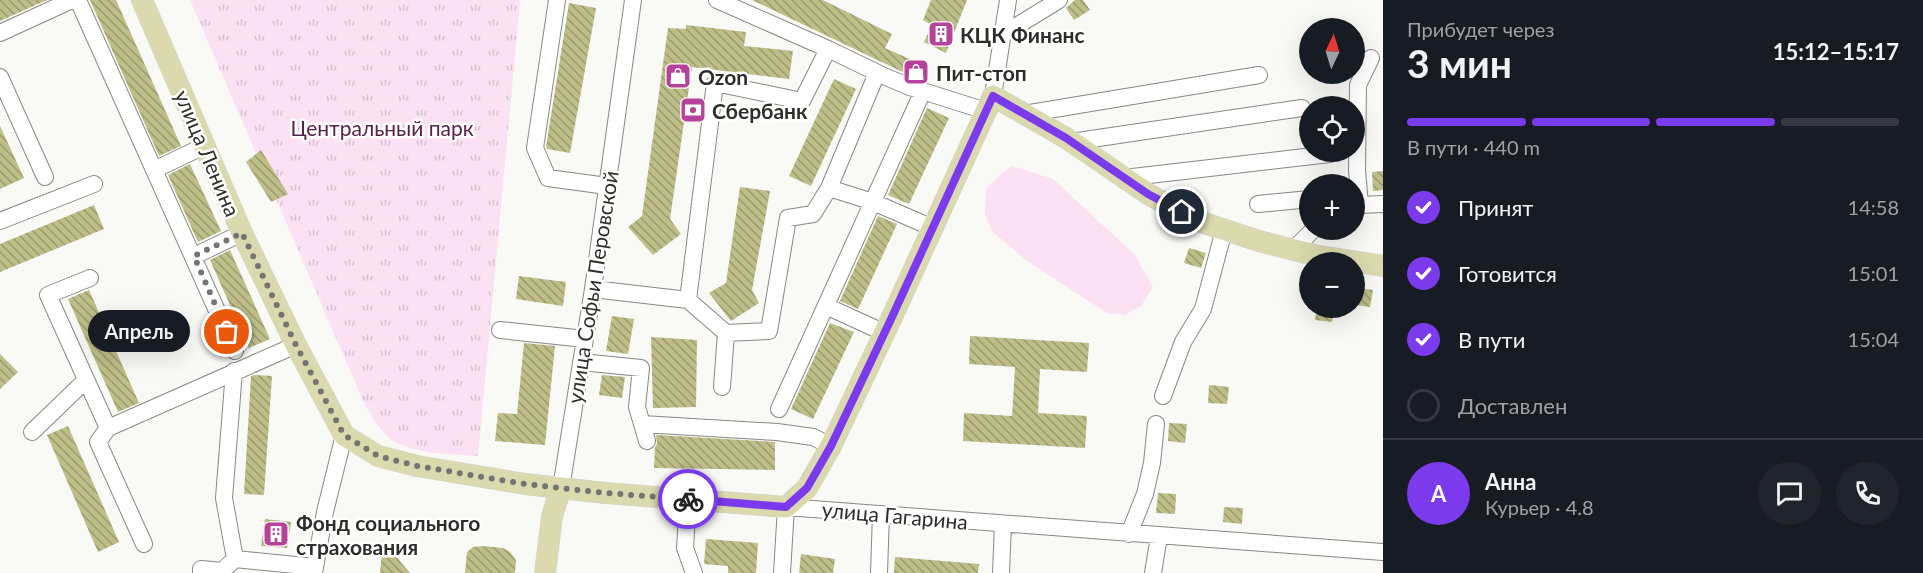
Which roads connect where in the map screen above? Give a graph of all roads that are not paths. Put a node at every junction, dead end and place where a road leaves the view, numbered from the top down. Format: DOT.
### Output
graph roads {
  1 [pos="72,0"];
  2 [pos="78,0"];
  3 [pos="142,0"];
  4 [pos="556,0"];
  5 [pos="633,0"];
  6 [pos="717,0"];
  7 [pos="1008,0"];
  8 [pos="1059,0"];
  9 [pos="0,33"];
  10 [pos="1002,35"];
  11 [pos="828,49"];
  12 [pos="1371,58"];
  13 [pos="878,74"];
  14 [pos="1259,75"];
  15 [pos="0,77"];
  16 [pos="923,91"];
  17 [pos="989,104"];
  18 [pos="1299,108"];
  19 [pos="1024,114"];
  20 [pos="1071,142"];
  21 [pos="204,146"];
  22 [pos="1299,158"];
  23 [pos="154,170"];
  24 [pos="45,177"];
  25 [pos="1124,178"];
  26 [pos="94,184"];
  27 [pos="607,186"];
  28 [pos="829,188"];
  29 [pos="1299,201"];
  30 [pos="873,202"];
  31 [pos="1258,204"];
  32 [pos="1383,204"];
  33 [pos="0,222"];
  34 [pos="933,228"];
  35 [pos="1224,230"];
  36 [pos="242,233"];
  37 [pos="1303,240"];
  38 [pos="1293,250"];
  39 [pos="194,256"];
  40 [pos="1383,266"];
  41 [pos="90,278"];
  42 [pos="593,289"];
  43 [pos="688,300"];
  44 [pos="826,306"];
  45 [pos="500,330"];
  46 [pos="726,333"];
  47 [pos="885,333"];
  48 [pos="585,339"];
  49 [pos="296,345"];
  50 [pos="236,351"];
  51 [pos="581,362"];
  52 [pos="234,371"];
  53 [pos="86,380"];
  54 [pos="722,387"];
  55 [pos="1163,396"];
  56 [pos="779,409"];
  57 [pos="642,424"];
  58 [pos="1156,424"];
  59 [pos="108,428"];
  60 [pos="32,432"];
  61 [pos="344,435"];
  62 [pos="647,441"];
  63 [pos="831,446"];
  64 [pos="561,488"];
  65 [pos="688,499"];
  66 [pos="786,507"];
  67 [pos="881,514"];
  68 [pos="1002,524"];
  69 [pos="1129,534"];
  70 [pos="1159,536"];
  71 [pos="144,544"];
  72 [pos="1383,552"];
  73 [pos="236,559"];
  74 [pos="315,570"];
  75 [pos="201,573"];
  76 [pos="545,573"];
  77 [pos="694,573"];
  78 [pos="782,573"];
  79 [pos="879,573"];
  80 [pos="1001,573"];
  81 [pos="1153,573"];
  1 -- 9 [label="street"];
  2 -- 23 [label="street"];
  3 -- 21 [label="main road, улица Ленина"];
  4 -- 27 [label="street"];
  5 -- 27 [label="street, улица Софьи Перовской"];
  6 -- 11 [label="street"];
  7 -- 10 [label="street"];
  8 -- 10 [label="street"];
  10 -- 17 [label="street"];
  11 -- 13 [label="street"];
  11 -- 43 [label="street"];
  12 -- 32 [label="street"];
  13 -- 16 [label="street"];
  13 -- 28 [label="street"];
  14 -- 19 [label="street"];
  15 -- 24 [label="street"];
  16 -- 17 [label="street"];
  16 -- 30 [label="street"];
  17 -- 19 [label="main road"];
  17 -- 34 [label="main road"];
  18 -- 20 [label="street"];
  19 -- 20 [label="main road"];
  20 -- 25 [label="main road"];
  21 -- 23 [label="street"];
  21 -- 36 [label="main road, улица Ленина"];
  22 -- 25 [label="street"];
  23 -- 39 [label="street"];
  25 -- 35 [label="main road"];
  26 -- 33 [label="street"];
  27 -- 42 [label="street, улица Софьи Перовской"];
  28 -- 30 [label="street"];
  28 -- 46 [label="street"];
  29 -- 31 [label="street"];
  30 -- 34 [label="street"];
  30 -- 44 [label="street"];
  34 -- 47 [label="main road"];
  35 -- 38 [label="main road"];
  35 -- 55 [label="street"];
  36 -- 39 [label="street"];
  36 -- 49 [label="main road, улица Ленина"];
  37 -- 38 [label="street"];
  38 -- 40 [label="main road"];
  39 -- 50 [label="street"];
  41 -- 53 [label="street"];
  42 -- 43 [label="street"];
  42 -- 48 [label="street, улица Софьи Перовской"];
  43 -- 46 [label="street"];
  44 -- 47 [label="street"];
  44 -- 56 [label="street"];
  45 -- 48 [label="street"];
  46 -- 54 [label="street"];
  47 -- 63 [label="main road"];
  48 -- 51 [label="street, улица Софьи Перовской"];
  49 -- 52 [label="street"];
  49 -- 61 [label="main road, улица Ленина"];
  51 -- 57 [label="street"];
  51 -- 64 [label="street, улица Софьи Перовской"];
  52 -- 59 [label="street"];
  52 -- 73 [label="street"];
  53 -- 59 [label="street"];
  53 -- 60 [label="street"];
  57 -- 62 [label="street"];
  57 -- 63 [label="street"];
  58 -- 69 [label="street"];
  59 -- 71 [label="street"];
  61 -- 64 [label="main road, улица Гагарина"];
  61 -- 74 [label="street"];
  63 -- 66 [label="main road"];
  64 -- 65 [label="main road, улица Гагарина"];
  64 -- 76 [label="main road, улица Софьи Перовской"];
  65 -- 66 [label="main road, улица Гагарина"];
  65 -- 77 [label="street"];
  66 -- 67 [label="street, улица Гагарина"];
  66 -- 78 [label="street"];
  67 -- 68 [label="street, улица Гагарина"];
  67 -- 79 [label="street"];
  68 -- 69 [label="street, улица Гагарина"];
  68 -- 80 [label="street"];
  69 -- 70 [label="street, улица Гагарина"];
  70 -- 72 [label="street, улица Гагарина"];
  70 -- 81 [label="street"];
  73 -- 74 [label="street"];
  73 -- 75 [label="street"];
}
